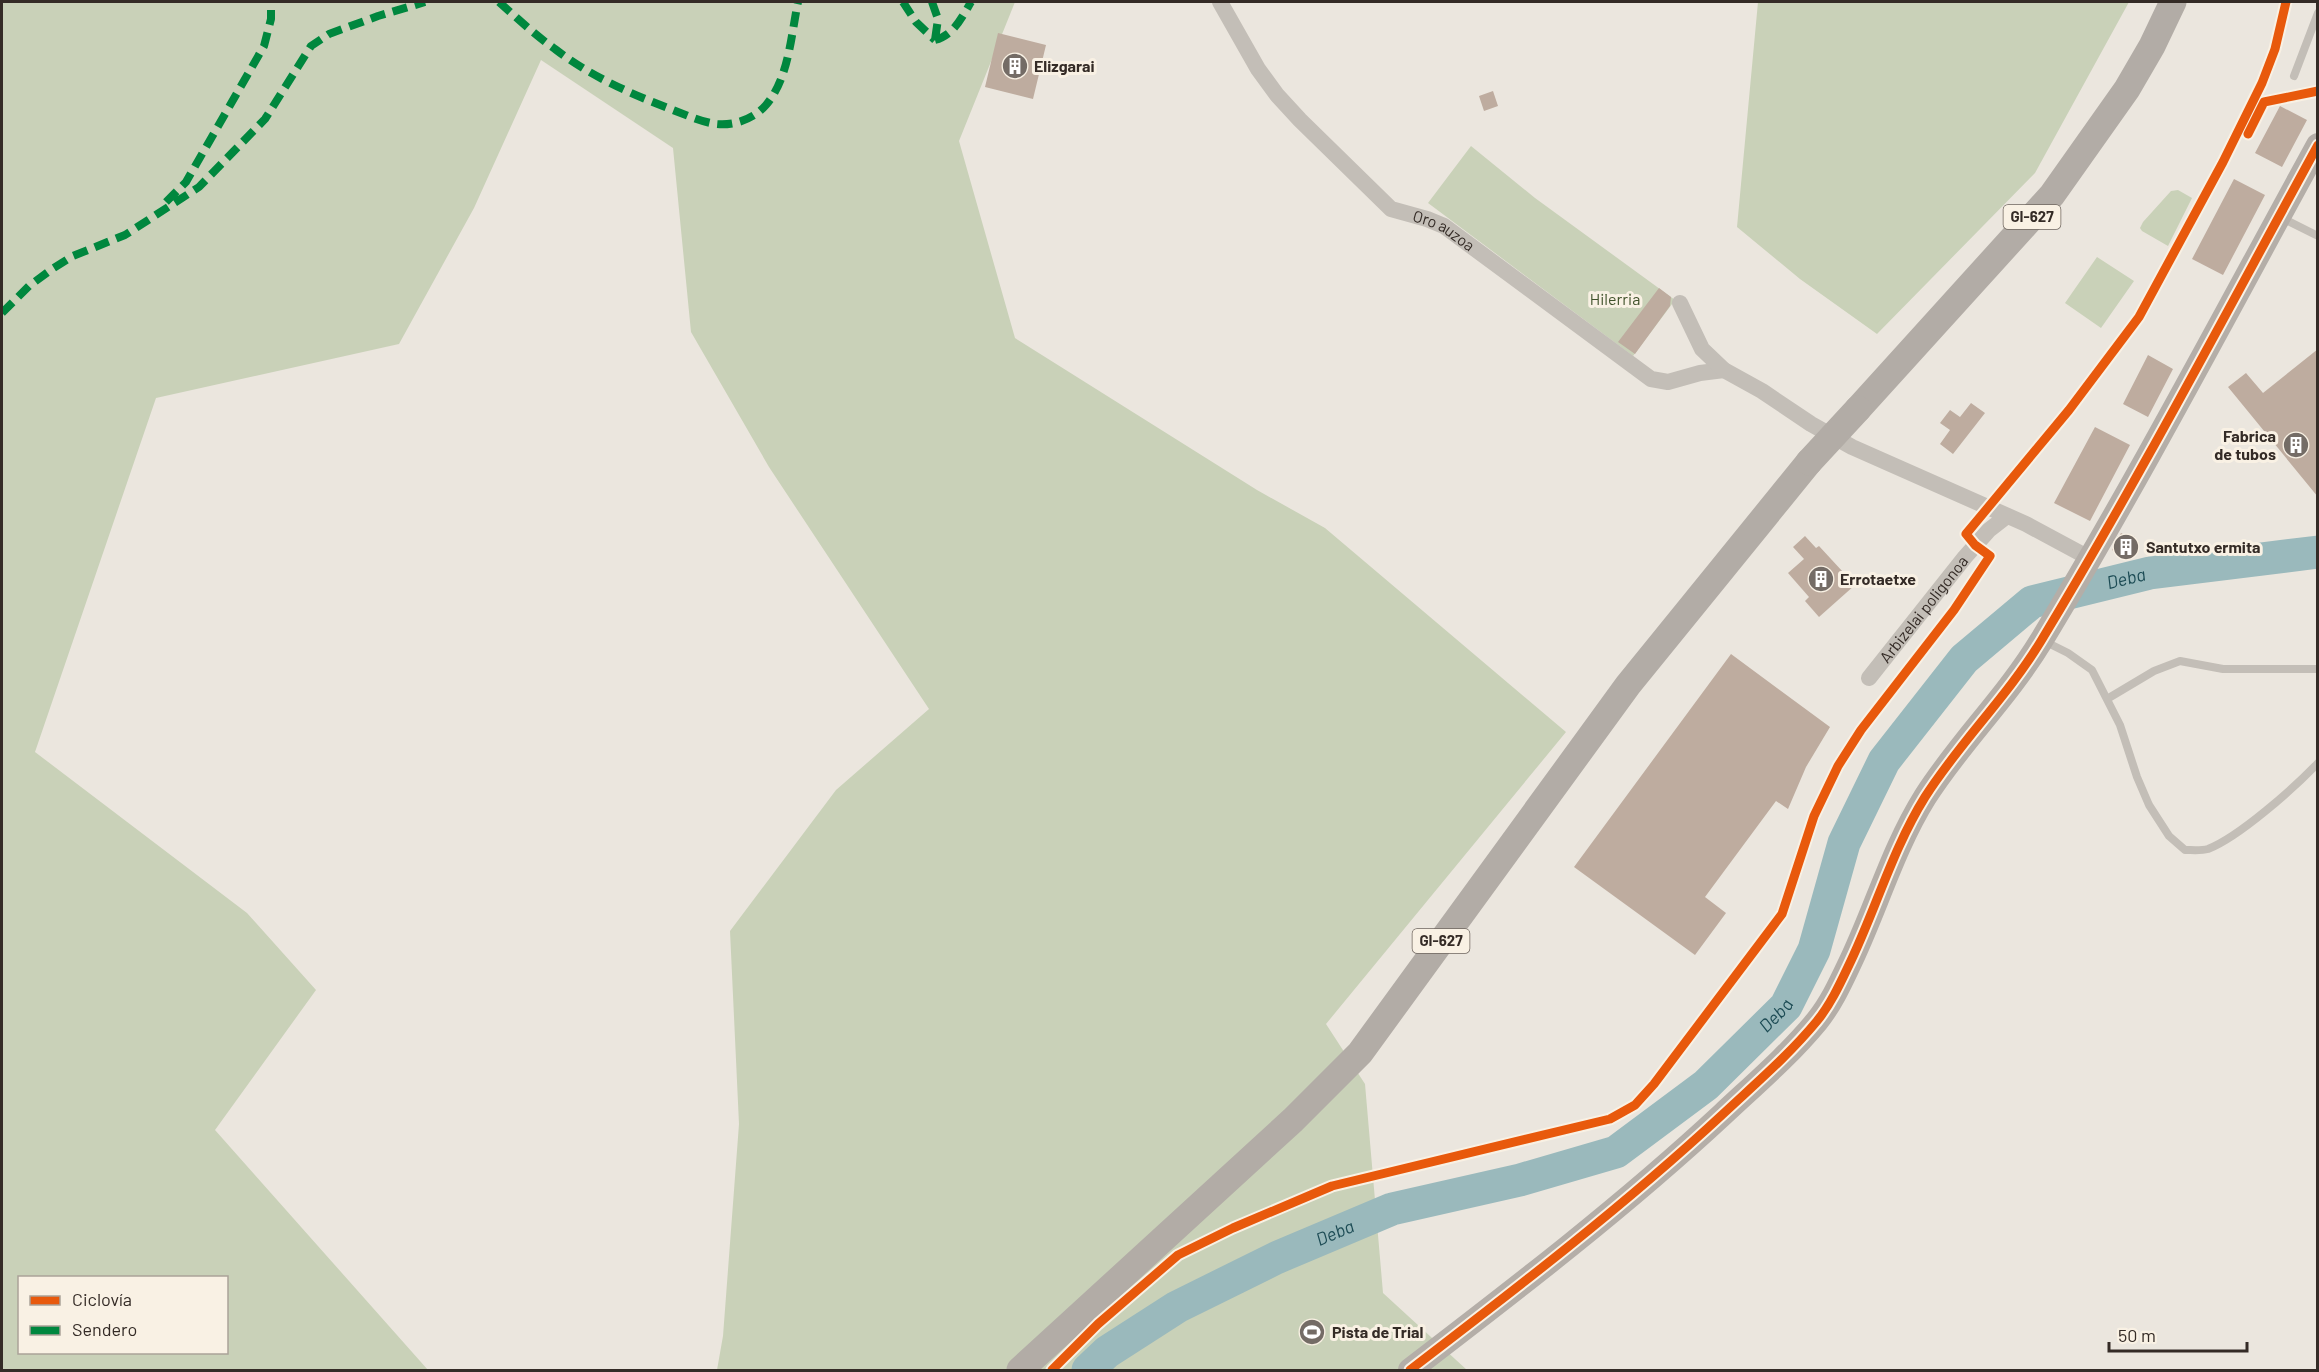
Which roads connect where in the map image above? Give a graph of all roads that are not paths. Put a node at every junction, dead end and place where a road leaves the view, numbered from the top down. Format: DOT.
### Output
graph roads {
  1 [pos="1220,2"];
  2 [pos="2173,2"];
  3 [pos="2318,14"];
  4 [pos="2294,76"];
  5 [pos="2318,145"];
  6 [pos="2278,216"];
  7 [pos="2316,235"];
  8 [pos="1680,303"];
  9 [pos="1724,370"];
  10 [pos="2007,516"];
  11 [pos="2087,565"];
  12 [pos="2046,632"];
  13 [pos="2318,669"];
  14 [pos="1869,678"];
  15 [pos="2107,699"];
  16 [pos="2318,763"];
  17 [pos="1020,1371"];
  18 [pos="1410,1371"];
  1 -- 9 [label="street, Oro auzoa"];
  2 -- 17 [label="main road, GI-627, bridge"];
  3 -- 4 [label="lane"];
  5 -- 6 [label="street"];
  6 -- 7 [label="lane"];
  6 -- 11 [label="street"];
  8 -- 9 [label="street"];
  9 -- 10 [label="street"];
  10 -- 11 [label="street"];
  10 -- 14 [label="street, Arbizelai poligonoa"];
  11 -- 12 [label="street"];
  12 -- 15 [label="lane"];
  12 -- 18 [label="street"];
  13 -- 15 [label="lane"];
  15 -- 16 [label="lane"];
}
